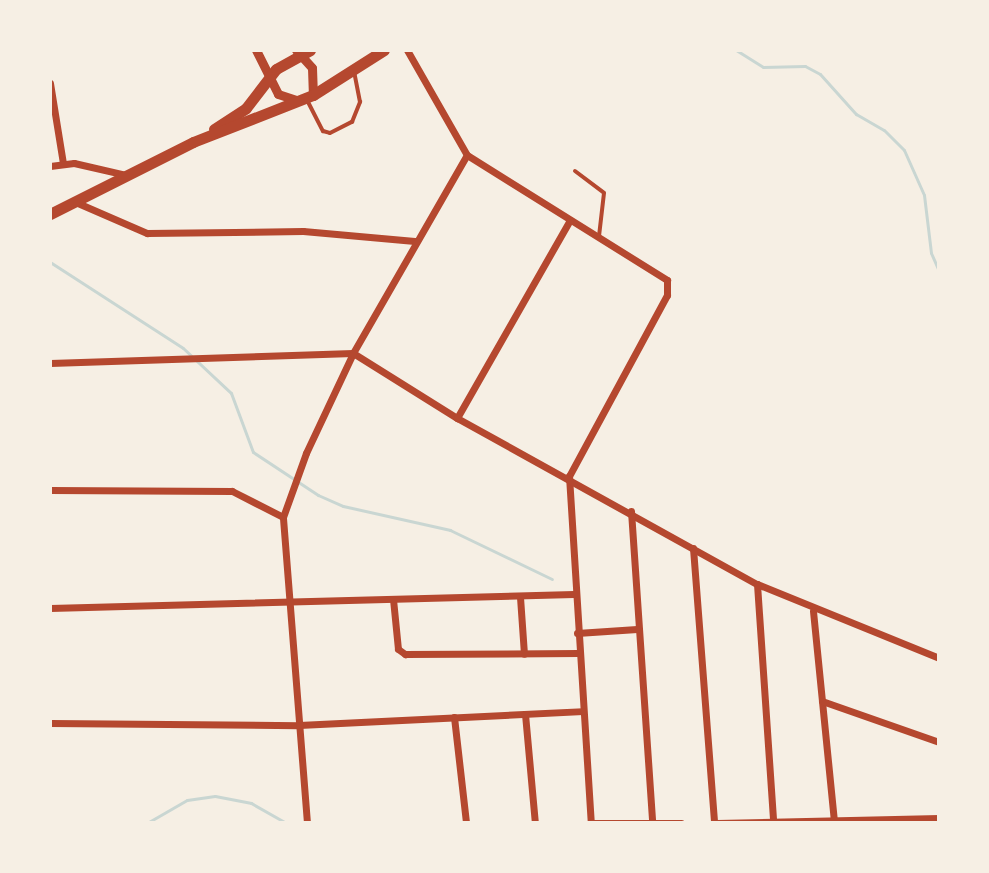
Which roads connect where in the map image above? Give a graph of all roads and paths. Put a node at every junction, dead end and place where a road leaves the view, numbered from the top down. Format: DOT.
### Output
graph roads {
  1 [pos="384,50"];
  2 [pos="407,50"];
  3 [pos="303,51"];
  4 [pos="258,54"];
  5 [pos="354,68"];
  6 [pos="270,76"];
  7 [pos="50,83"];
  8 [pos="305,98"];
  9 [pos="193,142"];
  10 [pos="467,155"];
  11 [pos="63,163"];
  12 [pos="50,166"];
  13 [pos="575,171"];
  14 [pos="127,175"];
  15 [pos="73,201"];
  16 [pos="50,214"];
  17 [pos="570,220"];
  18 [pos="599,236"];
  19 [pos="415,241"];
  20 [pos="353,353"];
  21 [pos="50,363"];
  22 [pos="457,418"];
  23 [pos="569,476"];
  24 [pos="50,490"];
  25 [pos="631,511"];
  26 [pos="283,517"];
  27 [pos="693,548"];
  28 [pos="757,584"];
  29 [pos="574,594"];
  30 [pos="520,597"];
  31 [pos="393,599"];
  32 [pos="292,603"];
  33 [pos="50,608"];
  34 [pos="813,611"];
  35 [pos="637,629"];
  36 [pos="577,633"];
  37 [pos="579,653"];
  38 [pos="524,654"];
  39 [pos="939,658"];
  40 [pos="822,701"];
  41 [pos="583,711"];
  42 [pos="525,714"];
  43 [pos="454,717"];
  44 [pos="50,723"];
  45 [pos="299,725"];
  46 [pos="939,742"];
  47 [pos="939,818"];
  48 [pos="917,820"];
  49 [pos="773,821"];
  50 [pos="834,822"];
  51 [pos="307,823"];
  52 [pos="466,823"];
  53 [pos="535,823"];
  54 [pos="591,823"];
  55 [pos="652,823"];
  56 [pos="681,823"];
  57 [pos="716,823"];
  1 -- 5 [label="main road"];
  2 -- 10 [label="street"];
  3 -- 6 [label="main road"];
  3 -- 8 [label="street"];
  4 -- 6 [label="street"];
  5 -- 8 [label="main road"];
  5 -- 8 [label="lane"];
  6 -- 8 [label="street"];
  6 -- 9 [label="main road"];
  7 -- 11 [label="street"];
  8 -- 9 [label="main road"];
  9 -- 14 [label="main road"];
  10 -- 17 [label="street"];
  10 -- 19 [label="street"];
  11 -- 12 [label="street"];
  11 -- 14 [label="street"];
  13 -- 18 [label="lane"];
  14 -- 15 [label="main road"];
  15 -- 16 [label="main road"];
  15 -- 19 [label="street"];
  17 -- 18 [label="street"];
  17 -- 22 [label="street"];
  18 -- 23 [label="street"];
  19 -- 20 [label="street"];
  20 -- 21 [label="street"];
  20 -- 22 [label="street"];
  20 -- 26 [label="street"];
  22 -- 23 [label="street"];
  23 -- 25 [label="street"];
  23 -- 29 [label="street"];
  24 -- 26 [label="street"];
  25 -- 27 [label="street"];
  25 -- 35 [label="street"];
  26 -- 32 [label="street"];
  27 -- 28 [label="street"];
  27 -- 57 [label="street"];
  28 -- 34 [label="street"];
  28 -- 49 [label="street"];
  29 -- 30 [label="street"];
  29 -- 36 [label="street"];
  30 -- 31 [label="street"];
  30 -- 38 [label="street"];
  31 -- 32 [label="street"];
  31 -- 38 [label="street"];
  32 -- 33 [label="street"];
  32 -- 45 [label="street"];
  34 -- 39 [label="street"];
  34 -- 40 [label="street"];
  35 -- 36 [label="street"];
  35 -- 55 [label="street"];
  36 -- 37 [label="street"];
  37 -- 38 [label="street"];
  37 -- 41 [label="street"];
  40 -- 46 [label="street"];
  40 -- 50 [label="street"];
  41 -- 42 [label="street"];
  41 -- 54 [label="street"];
  42 -- 43 [label="street"];
  42 -- 53 [label="street"];
  43 -- 45 [label="street"];
  43 -- 52 [label="street"];
  44 -- 45 [label="street"];
  45 -- 51 [label="street"];
  47 -- 48 [label="street"];
  48 -- 50 [label="street"];
  49 -- 50 [label="street"];
  49 -- 57 [label="street"];
  54 -- 55 [label="street"];
  55 -- 56 [label="street"];
}
